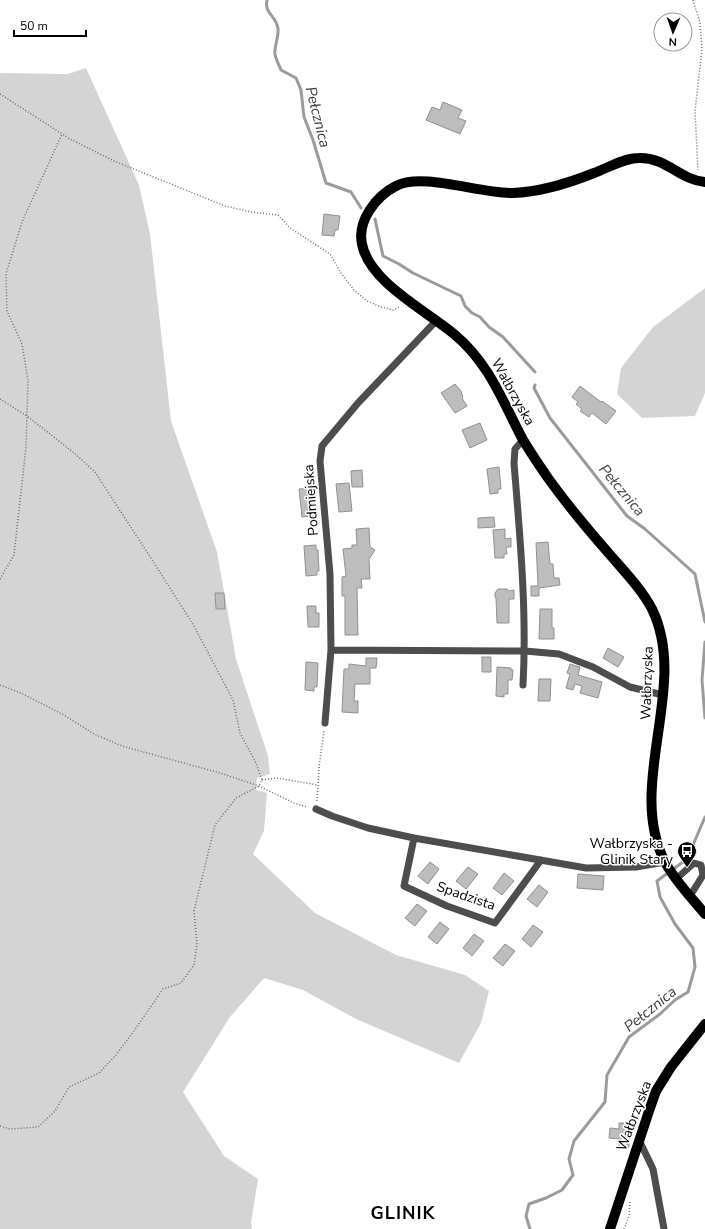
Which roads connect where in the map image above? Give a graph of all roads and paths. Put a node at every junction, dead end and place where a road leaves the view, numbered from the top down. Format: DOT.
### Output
graph roads {
  1 [pos="693,0"];
  2 [pos="0,94"];
  3 [pos="62,134"];
  4 [pos="702,182"];
  5 [pos="408,301"];
  6 [pos="436,321"];
  7 [pos="0,399"];
  8 [pos="27,416"];
  9 [pos="523,440"];
  10 [pos="0,579"];
  11 [pos="331,650"];
  12 [pos="525,651"];
  13 [pos="0,685"];
  14 [pos="523,685"];
  15 [pos="663,695"];
  16 [pos="325,723"];
  17 [pos="262,780"];
  18 [pos="318,785"];
  19 [pos="259,786"];
  20 [pos="316,809"];
  21 [pos="414,838"];
  22 [pos="541,860"];
  23 [pos="667,863"];
  24 [pos="676,877"];
  25 [pos="690,896"];
  26 [pos="705,914"];
  27 [pos="705,1024"];
  28 [pos="0,1126"];
  29 [pos="639,1140"];
  30 [pos="610,1229"];
  31 [pos="664,1229"];
  1 -- 4 [label="path"];
  2 -- 3 [label="path"];
  3 -- 5 [label="path"];
  3 -- 8 [label="path"];
  4 -- 5 [label="main road, Wałbrzyska"];
  5 -- 6 [label="main road, Wałbrzyska"];
  6 -- 9 [label="main road, Wałbrzyska"];
  6 -- 11 [label="street, Podmiejska"];
  7 -- 8 [label="path"];
  8 -- 10 [label="path"];
  8 -- 17 [label="path"];
  9 -- 12 [label="street"];
  9 -- 15 [label="main road, Wałbrzyska"];
  11 -- 12 [label="street"];
  11 -- 16 [label="street, Podmiejska"];
  12 -- 14 [label="street"];
  12 -- 15 [label="street"];
  13 -- 19 [label="path"];
  15 -- 23 [label="main road, Wałbrzyska"];
  16 -- 18 [label="path"];
  17 -- 18 [label="path"];
  17 -- 19 [label="path"];
  18 -- 20 [label="path"];
  19 -- 20 [label="path"];
  19 -- 28 [label="path"];
  20 -- 21 [label="street"];
  21 -- 22 [label="street"];
  21 -- 22 [label="street, Spadzista"];
  22 -- 23 [label="street"];
  23 -- 24 [label="main road, Wałbrzyska"];
  24 -- 25 [label="main road, Wałbrzyska"];
  24 -- 25 [label="street"];
  25 -- 26 [label="main road, Wałbrzyska"];
  27 -- 29 [label="main road, Wałbrzyska"];
  29 -- 30 [label="main road, Wałbrzyska"];
  29 -- 31 [label="street"];
}
